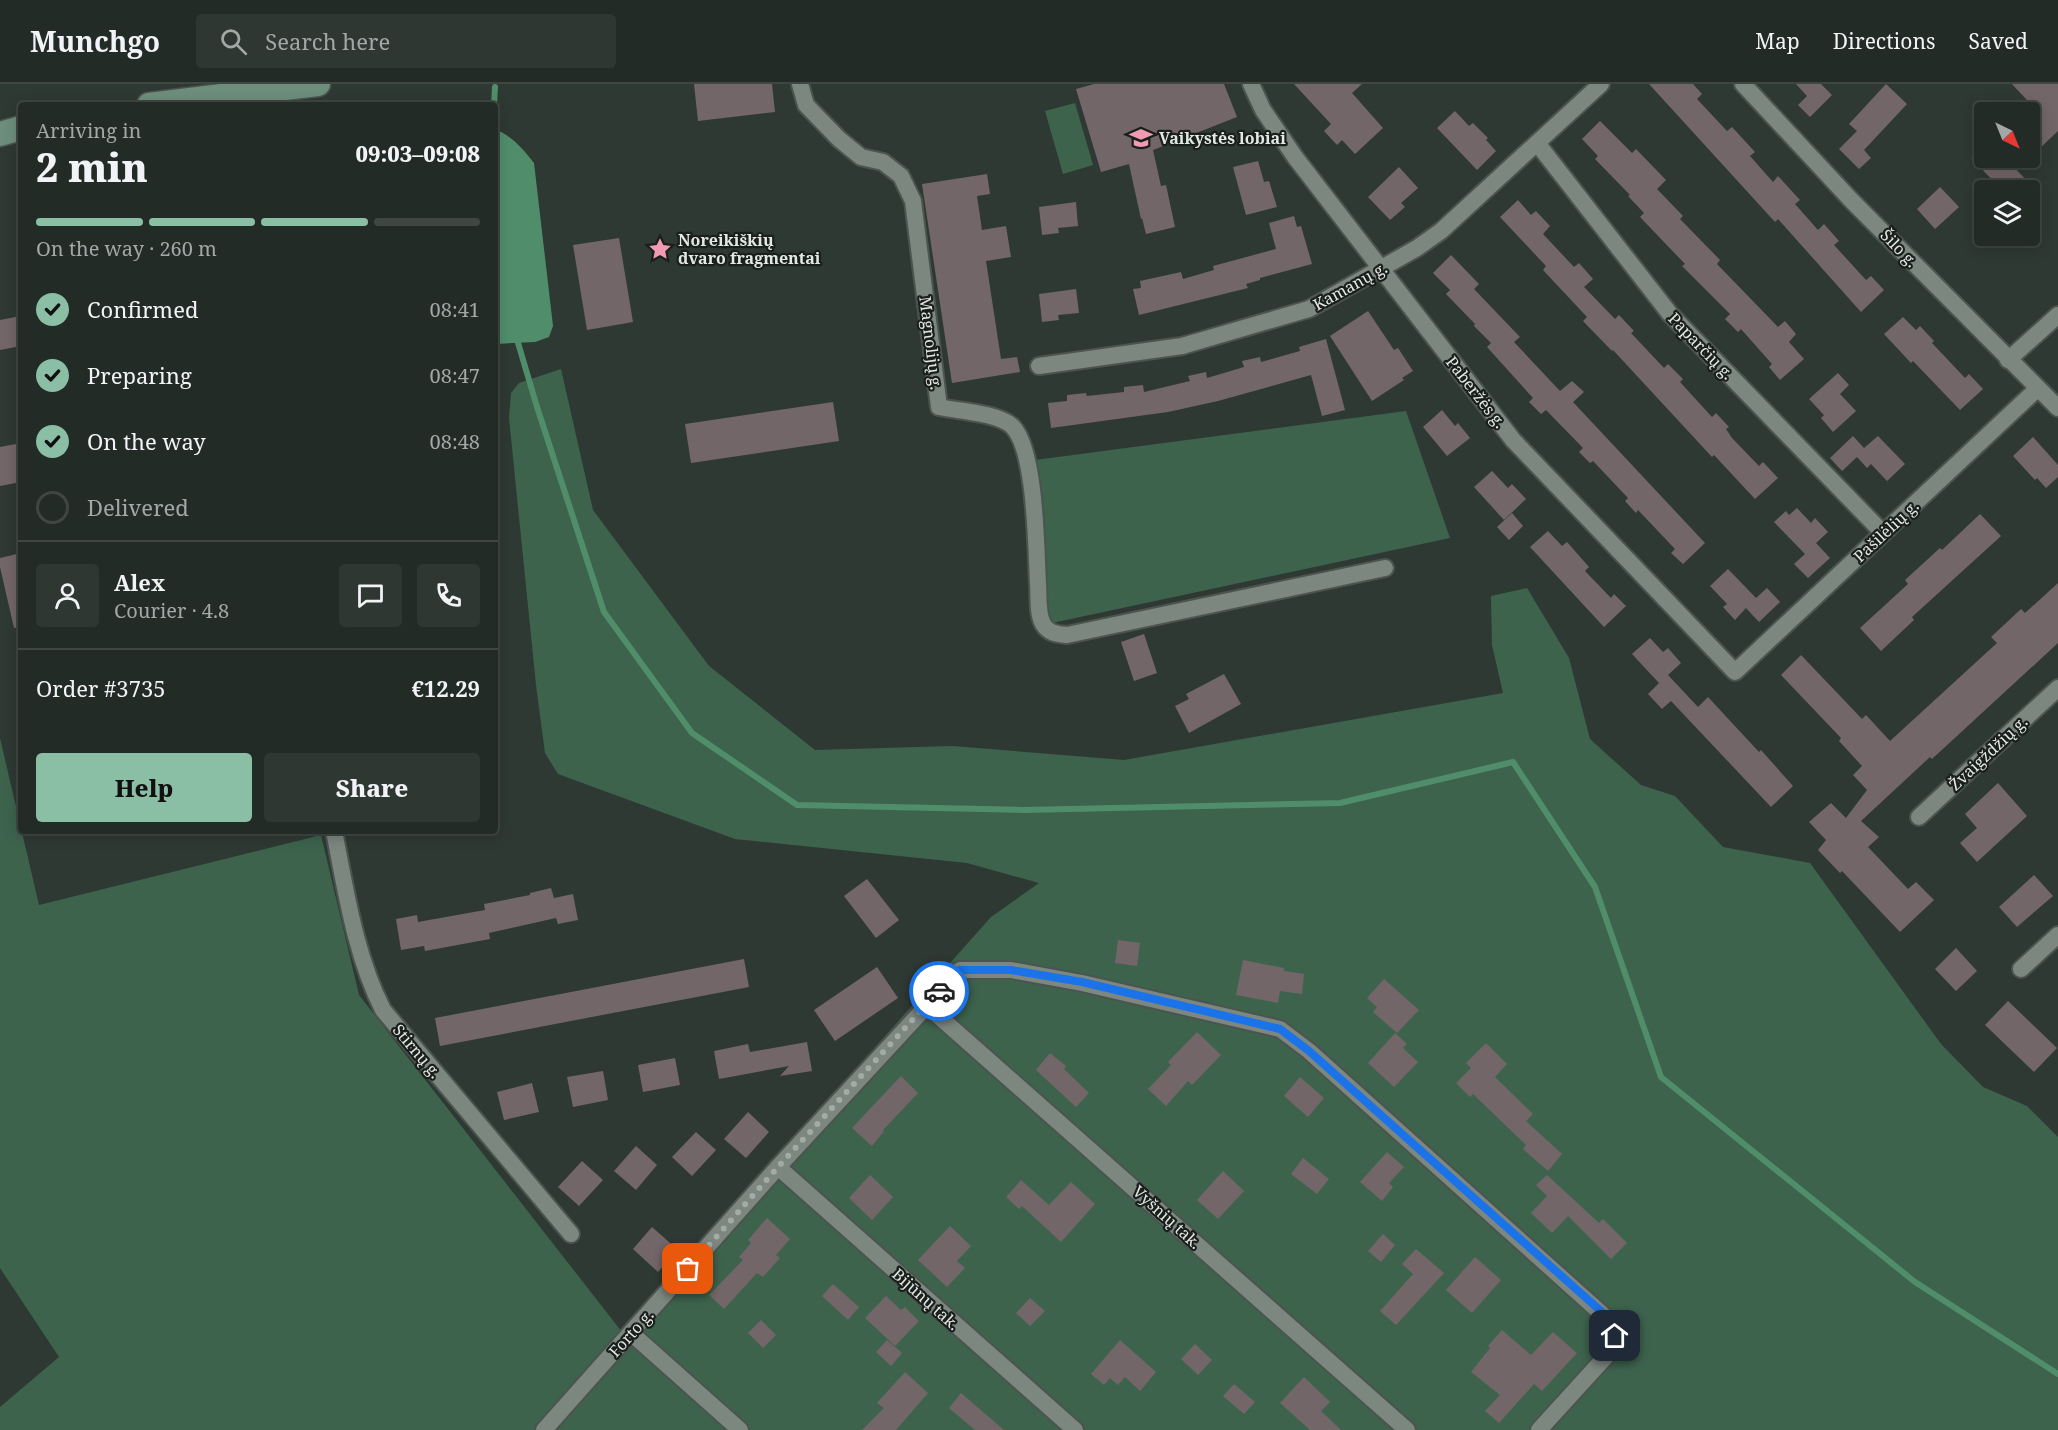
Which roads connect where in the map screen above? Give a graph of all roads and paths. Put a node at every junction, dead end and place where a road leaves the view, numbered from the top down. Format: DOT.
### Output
graph roads {
  1 [pos="318,84"];
  2 [pos="800,84"];
  3 [pos="1251,84"];
  4 [pos="1601,84"];
  5 [pos="1743,84"];
  6 [pos="234,100"];
  7 [pos="200,102"];
  8 [pos="18,129"];
  9 [pos="0,134"];
  10 [pos="1537,143"];
  11 [pos="1381,269"];
  12 [pos="2058,315"];
  13 [pos="2008,360"];
  14 [pos="1039,366"];
  15 [pos="2037,389"];
  16 [pos="2058,408"];
  17 [pos="1883,533"];
  18 [pos="1384,568"];
  19 [pos="1735,672"];
  20 [pos="2058,688"];
  21 [pos="1919,817"];
  22 [pos="335,834"];
  23 [pos="2058,935"];
  24 [pos="2021,969"];
  25 [pos="926,1005"];
  26 [pos="778,1167"];
  27 [pos="571,1234"];
  28 [pos="631,1334"];
  29 [pos="544,1430"];
  30 [pos="740,1430"];
  31 [pos="1075,1430"];
  32 [pos="1407,1430"];
  33 [pos="1539,1430"];
  1 -- 6 [label="main road"];
  2 -- 18 [label="street, Magnolijų g."];
  3 -- 11 [label="street, Paberžės g."];
  4 -- 10 [label="street, Kamanų g."];
  5 -- 13 [label="street, Šilo g."];
  6 -- 7 [label="main road"];
  8 -- 9 [label="main road"];
  10 -- 11 [label="street, Kamanų g."];
  10 -- 17 [label="street, Paparčių g."];
  11 -- 14 [label="street, Kamanų g."];
  11 -- 19 [label="street, Paberžės g."];
  12 -- 13 [label="street"];
  13 -- 15 [label="street, Šilo g."];
  15 -- 16 [label="street, Šilo g."];
  15 -- 17 [label="street, Pašilėlių g."];
  17 -- 19 [label="street, Pašilėlių g."];
  20 -- 21 [label="street, Žvaigždžių g."];
  22 -- 27 [label="street, Stirnų g."];
  23 -- 24 [label="street"];
  25 -- 26 [label="street, Forto g."];
  25 -- 32 [label="street, Vyšnių tak."];
  25 -- 33 [label="street, Forto g."];
  26 -- 28 [label="street, Forto g."];
  26 -- 31 [label="street, Bijūnų tak."];
  28 -- 29 [label="street, Forto g."];
  28 -- 30 [label="street"];
}
